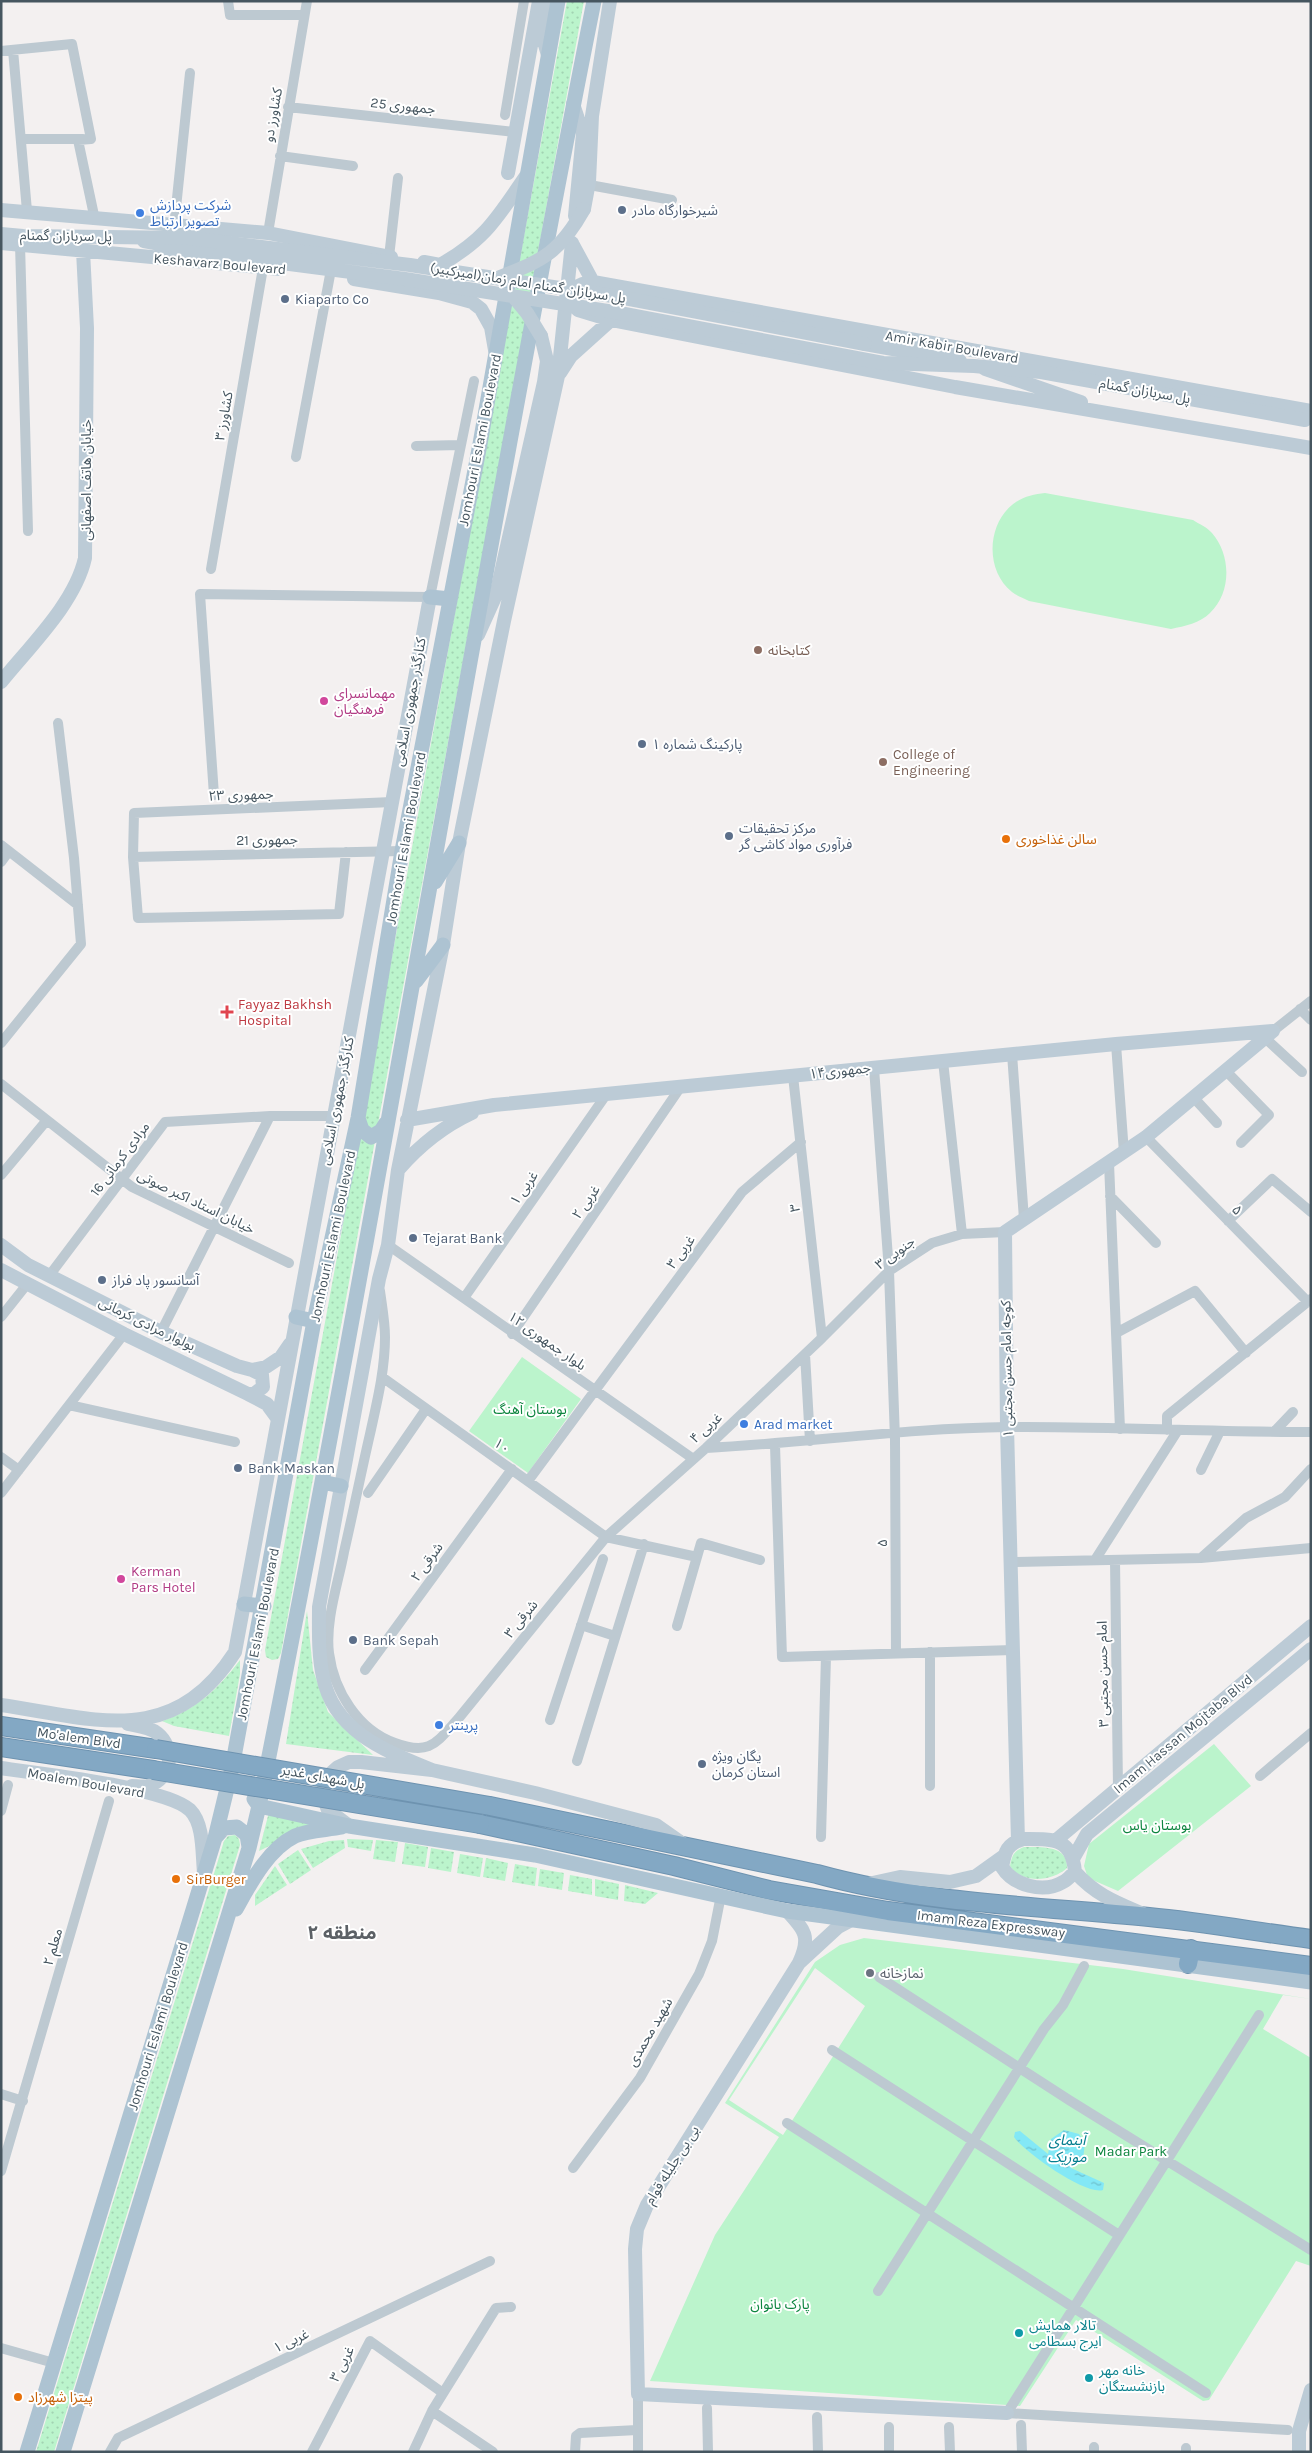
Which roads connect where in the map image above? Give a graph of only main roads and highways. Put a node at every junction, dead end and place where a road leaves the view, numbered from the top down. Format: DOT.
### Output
graph roads {
  1 [pos="558,1"];
  2 [pos="594,1"];
  3 [pos="430,597"];
  4 [pos="450,599"];
  5 [pos="459,843"];
  6 [pos="430,890"];
  7 [pos="443,945"];
  8 [pos="414,985"];
  9 [pos="358,1118"];
  10 [pos="387,1122"];
  11 [pos="296,1317"];
  12 [pos="314,1321"];
  13 [pos="322,1482"];
  14 [pos="341,1486"];
  15 [pos="244,1604"];
  16 [pos="264,1606"];
  17 [pos="1,1726"];
  18 [pos="1,1747"];
  19 [pos="156,1749"];
  20 [pos="232,1768"];
  21 [pos="153,1770"];
  22 [pos="259,1806"];
  23 [pos="349,1826"];
  24 [pos="216,1838"];
  25 [pos="685,1846"];
  26 [pos="249,1848"];
  27 [pos="674,1866"];
  28 [pos="888,1911"];
  29 [pos="853,1919"];
  30 [pos="223,1932"];
  31 [pos="1311,1940"];
  32 [pos="1190,1956"];
  33 [pos="1311,1966"];
  34 [pos="1311,1982"];
  35 [pos="27,2452"];
  36 [pos="63,2452"];
  1 -- 4 [label="main road, Jomhouri Eslami Boulevard"];
  2 -- 6 [label="main road, Jomhouri Eslami Boulevard"];
  3 -- 4 [label="main road"];
  4 -- 9 [label="main road, Jomhouri Eslami Boulevard"];
  5 -- 6 [label="main road"];
  6 -- 8 [label="main road, Jomhouri Eslami Boulevard"];
  7 -- 8 [label="main road"];
  8 -- 10 [label="main road, Jomhouri Eslami Boulevard"];
  9 -- 10 [label="main road"];
  9 -- 12 [label="main road, Jomhouri Eslami Boulevard"];
  10 -- 13 [label="main road, Jomhouri Eslami Boulevard"];
  11 -- 12 [label="main road"];
  12 -- 16 [label="main road, Jomhouri Eslami Boulevard"];
  13 -- 14 [label="main road"];
  13 -- 22 [label="main road, Jomhouri Eslami Boulevard"];
  15 -- 16 [label="main road"];
  16 -- 20 [label="main road, Jomhouri Eslami Boulevard"];
  17 -- 19 [label="highway, Mo'alem Blvd"];
  18 -- 21 [label="highway, Mo'alem Blvd"];
  19 -- 25 [label="highway, پل شهدای غدیر, bridge"];
  20 -- 22 [label="main road"];
  20 -- 24 [label="main road, Jomhouri Eslami Boulevard"];
  21 -- 27 [label="highway, پل شهدای غدیر, bridge"];
  22 -- 23 [label="main road"];
  22 -- 26 [label="main road, Jomhouri Eslami Boulevard"];
  23 -- 29 [label="main road"];
  23 -- 30 [label="main road"];
  24 -- 26 [label="main road"];
  24 -- 35 [label="main road, Jomhouri Eslami Boulevard"];
  25 -- 31 [label="highway, Imam Reza Expressway"];
  26 -- 30 [label="main road, Jomhouri Eslami Boulevard"];
  27 -- 28 [label="highway, Imam Reza Expressway"];
  28 -- 29 [label="main road"];
  28 -- 32 [label="highway, Imam Reza Expressway"];
  29 -- 32 [label="main road"];
  30 -- 36 [label="main road, Jomhouri Eslami Boulevard"];
  32 -- 33 [label="highway, Imam Reza Expressway"];
  32 -- 34 [label="main road"];
}
